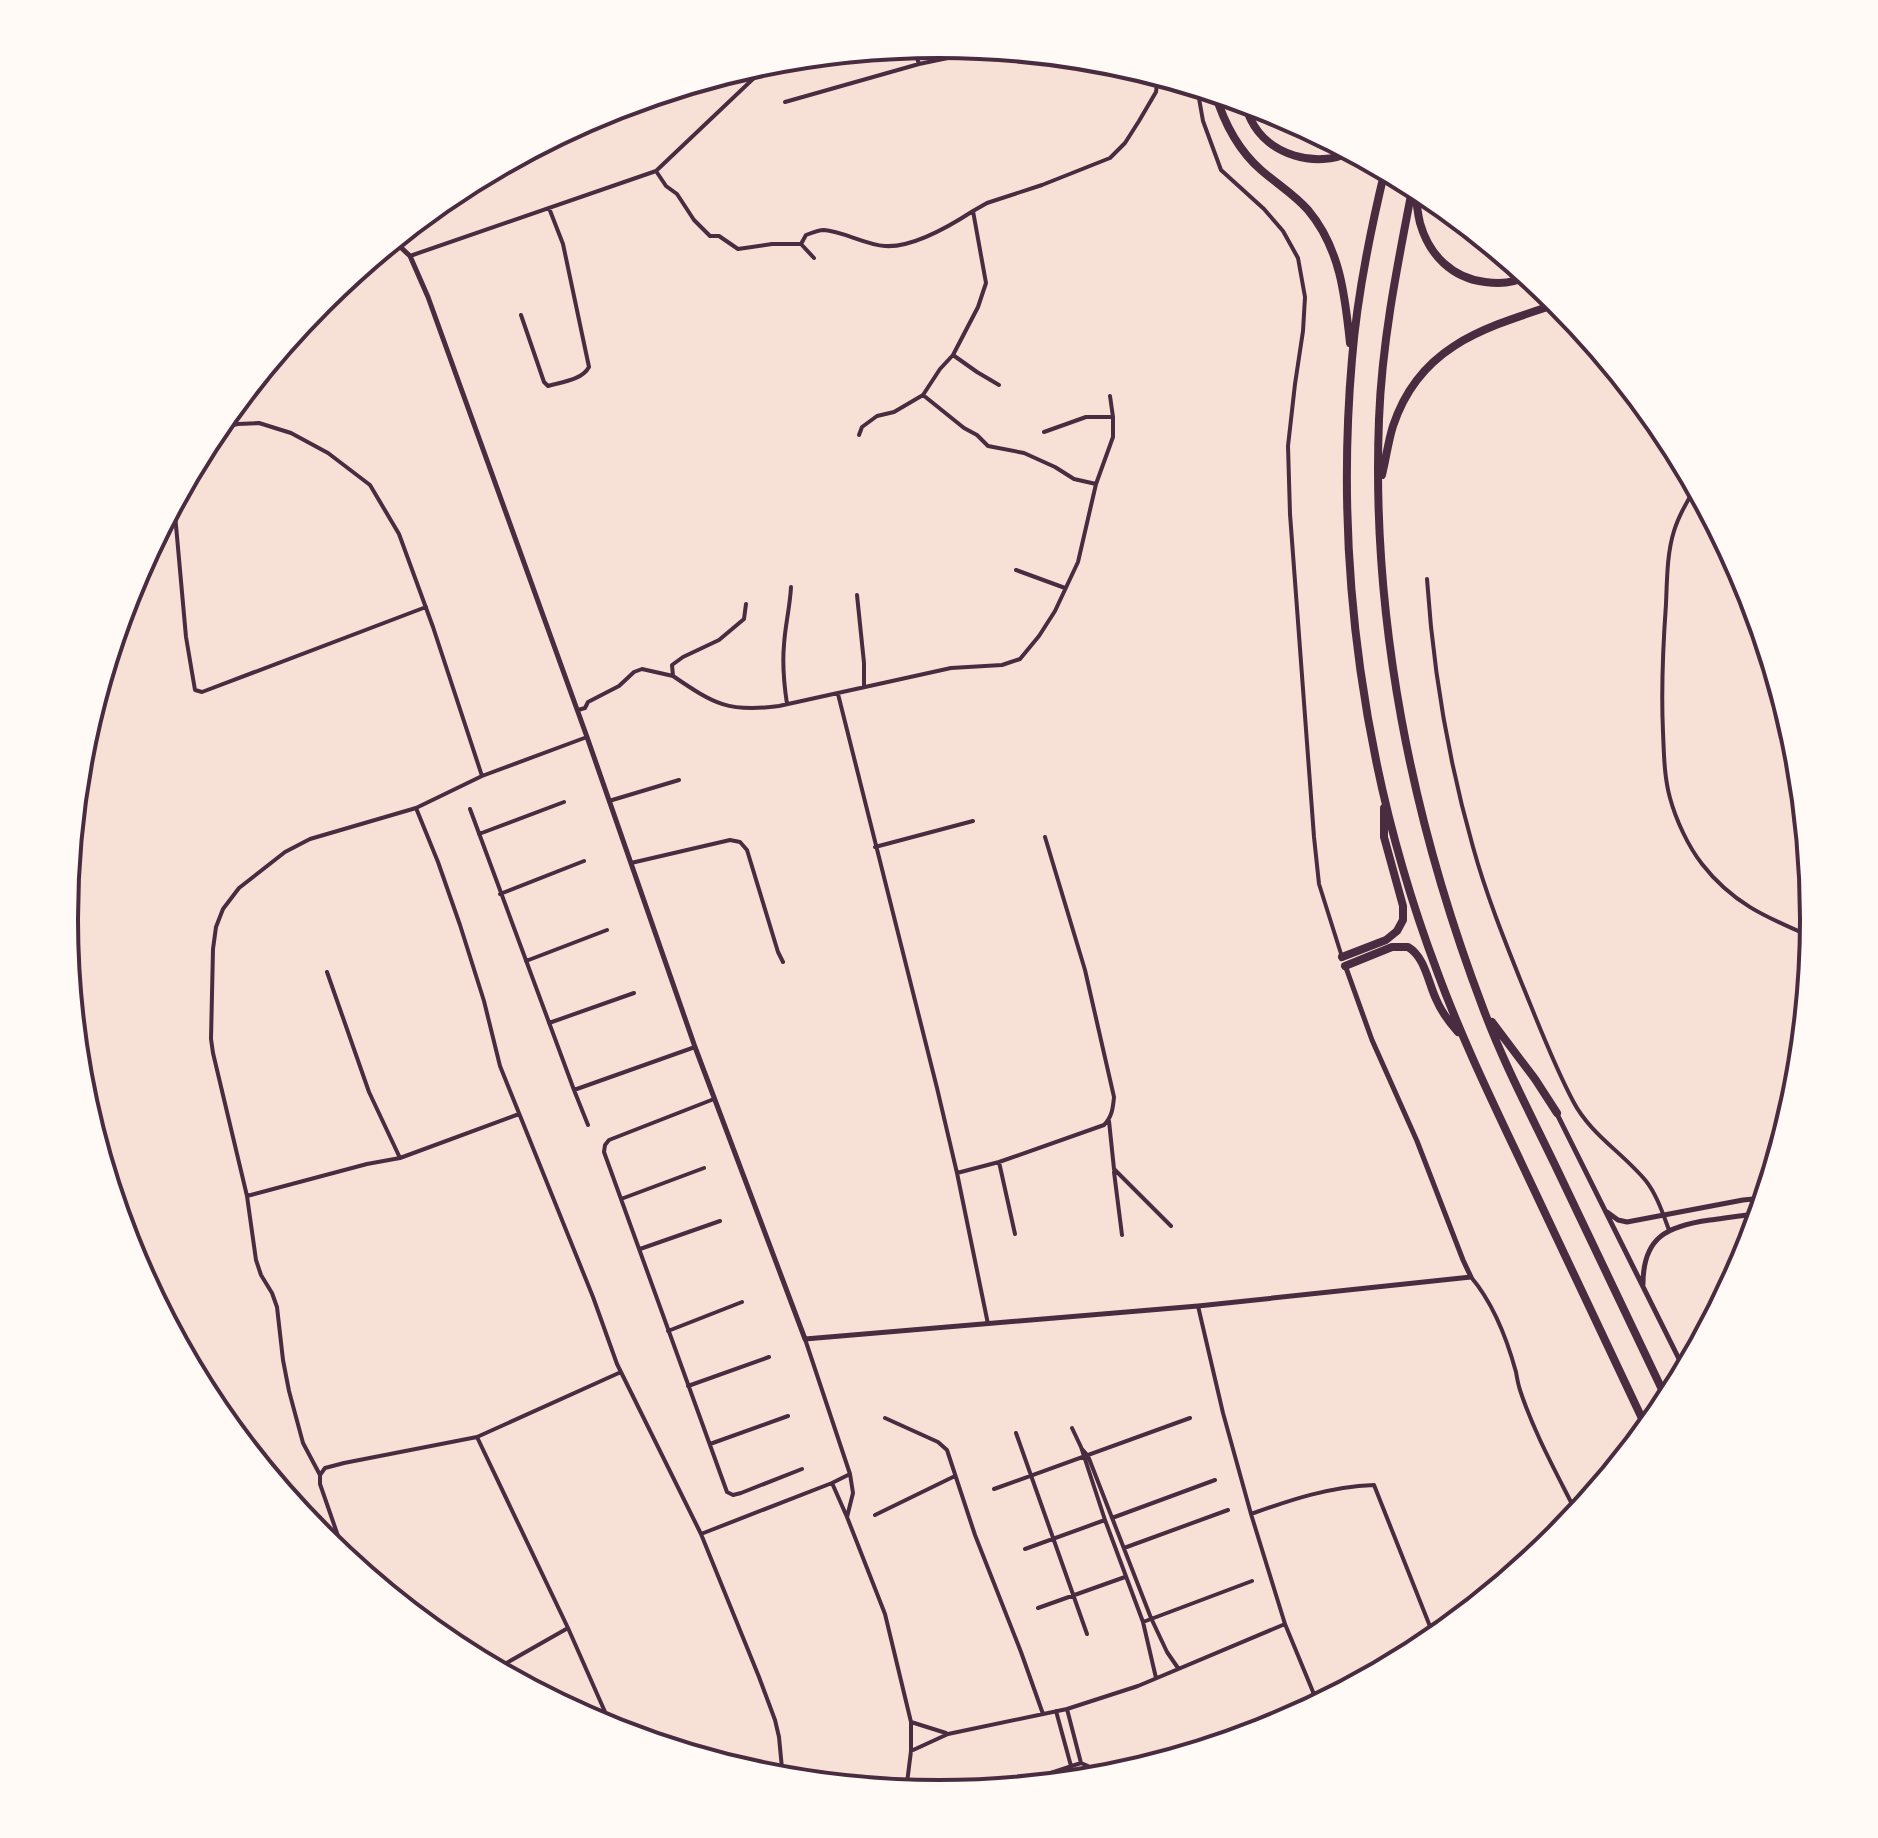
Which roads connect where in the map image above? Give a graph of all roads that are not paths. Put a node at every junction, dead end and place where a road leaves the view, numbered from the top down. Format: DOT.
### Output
graph roads {
  1 [pos="947,58"];
  2 [pos="917,59"];
  3 [pos="919,64"];
  4 [pos="754,79"];
  5 [pos="1157,86"];
  6 [pos="1199,99"];
  7 [pos="785,102"];
  8 [pos="1218,105"];
  9 [pos="1249,117"];
  10 [pos="1337,156"];
  11 [pos="656,171"];
  12 [pos="1383,181"];
  13 [pos="1411,199"];
  14 [pos="1417,203"];
  15 [pos="549,208"];
  16 [pos="973,211"];
  17 [pos="801,244"];
  18 [pos="401,247"];
  19 [pos="410,256"];
  20 [pos="814,258"];
  21 [pos="1516,280"];
  22 [pos="1546,308"];
  23 [pos="521,315"];
  24 [pos="953,355"];
  25 [pos="1352,358"];
  26 [pos="999,385"];
  27 [pos="923,395"];
  28 [pos="1110,396"];
  29 [pos="1113,417"];
  30 [pos="235,425"];
  31 [pos="1044,432"];
  32 [pos="859,435"];
  33 [pos="1096,484"];
  34 [pos="1379,491"];
  35 [pos="1690,498"];
  36 [pos="176,521"];
  37 [pos="1016,570"];
  38 [pos="1427,579"];
  39 [pos="791,587"];
  40 [pos="1065,588"];
  41 [pos="857,595"];
  42 [pos="746,604"];
  43 [pos="426,607"];
  44 [pos="673,676"];
  45 [pos="864,686"];
  46 [pos="838,694"];
  47 [pos="787,704"];
  48 [pos="578,710"];
  49 [pos="587,737"];
  50 [pos="482,776"];
  51 [pos="679,780"];
  52 [pos="1383,791"];
  53 [pos="609,801"];
  54 [pos="564,802"];
  55 [pos="416,808"];
  56 [pos="470,809"];
  57 [pos="973,821"];
  58 [pos="479,834"];
  59 [pos="1045,837"];
  60 [pos="875,847"];
  61 [pos="584,861"];
  62 [pos="631,863"];
  63 [pos="500,894"];
  64 [pos="607,930"];
  65 [pos="1800,932"];
  66 [pos="526,961"];
  67 [pos="1343,961"];
  68 [pos="783,962"];
  69 [pos="327,972"];
  70 [pos="634,993"];
  71 [pos="1483,1010"];
  72 [pos="549,1023"];
  73 [pos="1465,1042"];
  74 [pos="695,1047"];
  75 [pos="574,1090"];
  76 [pos="714,1099"];
  77 [pos="1557,1113"];
  78 [pos="519,1114"];
  79 [pos="1109,1121"];
  80 [pos="588,1125"];
  81 [pos="400,1158"];
  82 [pos="999,1162"];
  83 [pos="704,1168"];
  84 [pos="1114,1169"];
  85 [pos="957,1173"];
  86 [pos="247,1196"];
  87 [pos="621,1199"];
  88 [pos="1753,1199"];
  89 [pos="1603,1209"];
  90 [pos="1664,1216"];
  91 [pos="1746,1216"];
  92 [pos="720,1221"];
  93 [pos="1171,1226"];
  94 [pos="1669,1230"];
  95 [pos="1015,1234"];
  96 [pos="1122,1235"];
  97 [pos="640,1249"];
  98 [pos="1471,1277"];
  99 [pos="1643,1285"];
  100 [pos="742,1302"];
  101 [pos="1198,1306"];
  102 [pos="988,1324"];
  103 [pos="668,1331"];
  104 [pos="805,1339"];
  105 [pos="769,1357"];
  106 [pos="1679,1359"];
  107 [pos="621,1372"];
  108 [pos="688,1386"];
  109 [pos="1661,1388"];
  110 [pos="788,1416"];
  111 [pos="1641,1416"];
  112 [pos="885,1418"];
  113 [pos="1190,1418"];
  114 [pos="1072,1428"];
  115 [pos="1016,1433"];
  116 [pos="477,1437"];
  117 [pos="710,1444"];
  118 [pos="1086,1457"];
  119 [pos="802,1469"];
  120 [pos="850,1474"];
  121 [pos="320,1475"];
  122 [pos="956,1475"];
  123 [pos="1031,1476"];
  124 [pos="1215,1480"];
  125 [pos="832,1483"];
  126 [pos="994,1489"];
  127 [pos="1571,1503"];
  128 [pos="1228,1510"];
  129 [pos="1251,1514"];
  130 [pos="875,1515"];
  131 [pos="847,1517"];
  132 [pos="1112,1518"];
  133 [pos="1105,1520"];
  134 [pos="701,1534"];
  135 [pos="338,1535"];
  136 [pos="1054,1538"];
  137 [pos="1124,1548"];
  138 [pos="1025,1549"];
  139 [pos="1125,1577"];
  140 [pos="1252,1581"];
  141 [pos="1074,1595"];
  142 [pos="1038,1608"];
  143 [pos="1151,1618"];
  144 [pos="1143,1622"];
  145 [pos="1285,1624"];
  146 [pos="1430,1626"];
  147 [pos="568,1628"];
  148 [pos="1087,1634"];
  149 [pos="506,1664"];
  150 [pos="1178,1668"];
  151 [pos="1156,1678"];
  152 [pos="1314,1694"];
  153 [pos="1067,1709"];
  154 [pos="1056,1711"];
  155 [pos="605,1712"];
  156 [pos="1043,1714"];
  157 [pos="911,1722"];
  158 [pos="948,1734"];
  159 [pos="911,1751"];
  160 [pos="1081,1763"];
  161 [pos="782,1765"];
  162 [pos="1071,1766"];
  163 [pos="1088,1766"];
  164 [pos="1051,1773"];
  165 [pos="908,1779"];
  1 -- 3 [label="street"];
  2 -- 3 [label="street"];
  3 -- 7 [label="street"];
  4 -- 11 [label="street"];
  5 -- 16 [label="street"];
  6 -- 67 [label="street"];
  8 -- 25 [label="highway"];
  9 -- 10 [label="highway"];
  11 -- 15 [label="street"];
  11 -- 17 [label="street"];
  12 -- 25 [label="highway"];
  13 -- 34 [label="highway"];
  14 -- 21 [label="highway"];
  15 -- 19 [label="street"];
  15 -- 23 [label="street"];
  16 -- 17 [label="street"];
  16 -- 24 [label="street"];
  17 -- 20 [label="street"];
  18 -- 19 [label="street"];
  19 -- 48 [label="street"];
  22 -- 34 [label="highway"];
  24 -- 26 [label="street"];
  24 -- 27 [label="street"];
  25 -- 52 [label="highway"];
  27 -- 32 [label="street"];
  27 -- 33 [label="street"];
  28 -- 29 [label="street"];
  29 -- 31 [label="street"];
  29 -- 33 [label="street"];
  30 -- 43 [label="street"];
  33 -- 40 [label="street"];
  34 -- 71 [label="highway"];
  35 -- 65 [label="street"];
  36 -- 43 [label="street"];
  37 -- 40 [label="street"];
  38 -- 90 [label="street"];
  39 -- 47 [label="street"];
  40 -- 45 [label="street"];
  41 -- 45 [label="street"];
  42 -- 44 [label="street"];
  43 -- 50 [label="street"];
  44 -- 47 [label="street"];
  44 -- 48 [label="street"];
  45 -- 46 [label="street"];
  46 -- 47 [label="street"];
  46 -- 60 [label="street"];
  48 -- 49 [label="street"];
  49 -- 50 [label="street"];
  49 -- 53 [label="street"];
  50 -- 55 [label="street"];
  51 -- 53 [label="street"];
  52 -- 67 [label="highway"];
  52 -- 73 [label="highway"];
  53 -- 62 [label="street"];
  54 -- 58 [label="street"];
  55 -- 78 [label="street"];
  55 -- 86 [label="street"];
  56 -- 58 [label="street"];
  57 -- 60 [label="street"];
  58 -- 63 [label="street"];
  59 -- 79 [label="street"];
  60 -- 85 [label="street"];
  61 -- 63 [label="street"];
  62 -- 68 [label="street"];
  62 -- 74 [label="street"];
  63 -- 66 [label="street"];
  64 -- 66 [label="street"];
  66 -- 72 [label="street"];
  67 -- 73 [label="highway"];
  67 -- 98 [label="street"];
  69 -- 81 [label="street"];
  70 -- 72 [label="street"];
  71 -- 77 [label="highway"];
  71 -- 109 [label="highway"];
  72 -- 75 [label="street"];
  73 -- 111 [label="highway"];
  74 -- 75 [label="street"];
  74 -- 76 [label="street"];
  75 -- 80 [label="street"];
  76 -- 87 [label="street"];
  76 -- 104 [label="street"];
  77 -- 89 [label="street"];
  78 -- 81 [label="street"];
  78 -- 107 [label="street"];
  79 -- 82 [label="street"];
  79 -- 84 [label="street"];
  81 -- 86 [label="street"];
  82 -- 85 [label="street"];
  82 -- 95 [label="street"];
  83 -- 87 [label="street"];
  84 -- 93 [label="street"];
  84 -- 96 [label="street"];
  85 -- 102 [label="street"];
  86 -- 121 [label="street"];
  87 -- 97 [label="street"];
  88 -- 90 [label="street"];
  89 -- 90 [label="street"];
  89 -- 99 [label="street"];
  90 -- 94 [label="street"];
  91 -- 94 [label="street"];
  92 -- 97 [label="street"];
  94 -- 99 [label="street"];
  97 -- 103 [label="street"];
  98 -- 101 [label="street"];
  98 -- 127 [label="street"];
  99 -- 106 [label="street"];
  100 -- 103 [label="street"];
  101 -- 102 [label="street"];
  101 -- 129 [label="street"];
  102 -- 104 [label="street"];
  103 -- 108 [label="street"];
  104 -- 120 [label="street"];
  105 -- 108 [label="street"];
  107 -- 116 [label="street"];
  107 -- 134 [label="street"];
  108 -- 117 [label="street"];
  110 -- 117 [label="street"];
  112 -- 122 [label="street"];
  113 -- 118 [label="street"];
  114 -- 118 [label="street"];
  115 -- 123 [label="street"];
  116 -- 121 [label="street"];
  116 -- 147 [label="street"];
  117 -- 119 [label="street"];
  118 -- 123 [label="street"];
  118 -- 132 [label="street"];
  118 -- 133 [label="street"];
  120 -- 125 [label="street"];
  120 -- 131 [label="street"];
  121 -- 135 [label="street"];
  122 -- 130 [label="street"];
  122 -- 156 [label="street"];
  123 -- 126 [label="street"];
  123 -- 136 [label="street"];
  124 -- 132 [label="street"];
  125 -- 131 [label="street"];
  125 -- 134 [label="street"];
  128 -- 137 [label="street"];
  129 -- 145 [label="street"];
  129 -- 146 [label="street"];
  131 -- 157 [label="street"];
  132 -- 137 [label="street"];
  133 -- 136 [label="street"];
  133 -- 139 [label="street"];
  134 -- 161 [label="street"];
  136 -- 138 [label="street"];
  136 -- 141 [label="street"];
  137 -- 143 [label="street"];
  139 -- 141 [label="street"];
  139 -- 144 [label="street"];
  140 -- 143 [label="street"];
  141 -- 142 [label="street"];
  141 -- 148 [label="street"];
  143 -- 144 [label="street"];
  143 -- 150 [label="street"];
  144 -- 151 [label="street"];
  145 -- 150 [label="street"];
  145 -- 152 [label="street"];
  147 -- 149 [label="street"];
  147 -- 155 [label="street"];
  150 -- 151 [label="street"];
  151 -- 153 [label="street"];
  153 -- 154 [label="street"];
  153 -- 160 [label="street"];
  154 -- 156 [label="street"];
  154 -- 162 [label="street"];
  156 -- 158 [label="street"];
  157 -- 158 [label="street"];
  157 -- 159 [label="street"];
  158 -- 159 [label="street"];
  159 -- 165 [label="street"];
  160 -- 162 [label="street"];
  160 -- 163 [label="street"];
  162 -- 164 [label="street"];
}
